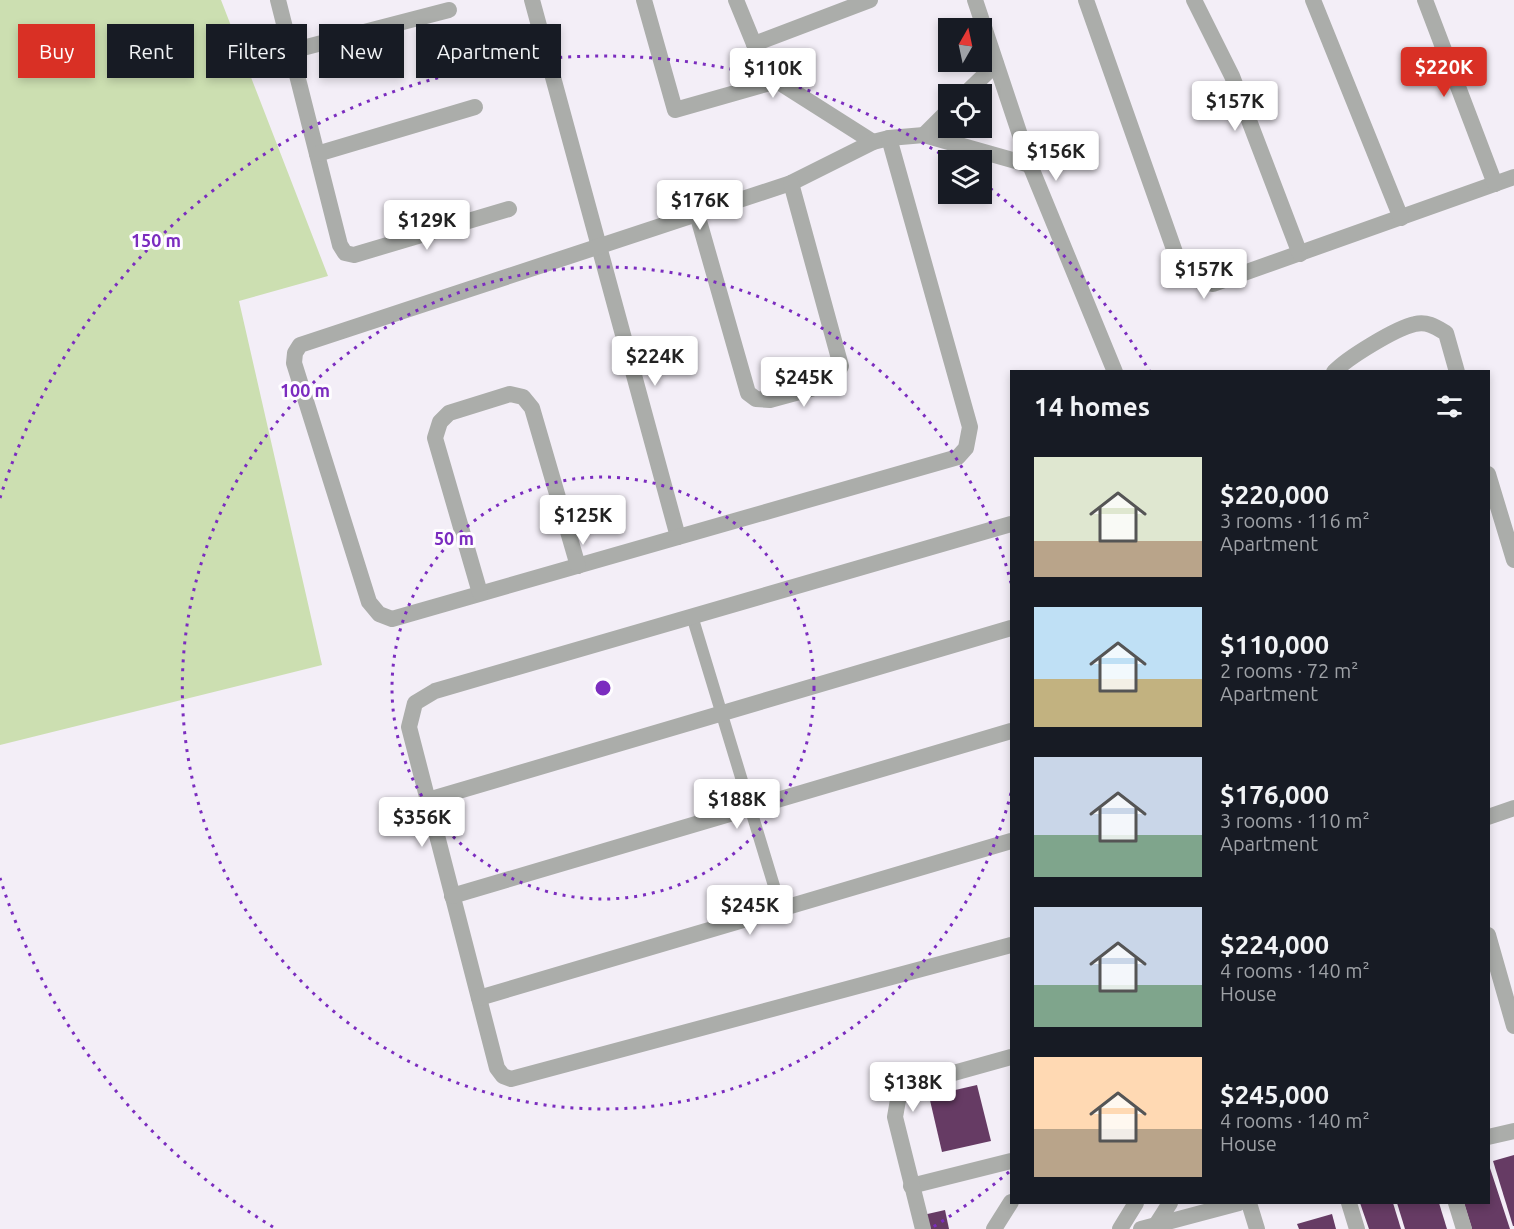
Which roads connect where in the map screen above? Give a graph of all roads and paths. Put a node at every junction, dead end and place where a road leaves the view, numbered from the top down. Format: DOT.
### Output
graph roads {
  1 [pos="278,0"];
  2 [pos="532,0"];
  3 [pos="644,0"];
  4 [pos="736,0"];
  5 [pos="870,0"];
  6 [pos="975,0"];
  7 [pos="1086,0"];
  8 [pos="1194,0"];
  9 [pos="1313,0"];
  10 [pos="1425,0"];
  11 [pos="450,10"];
  12 [pos="284,24"];
  13 [pos="754,44"];
  14 [pos="307,47"];
  15 [pos="996,64"];
  16 [pos="298,78"];
  17 [pos="777,81"];
  18 [pos="975,84"];
  19 [pos="475,107"];
  20 [pos="938,121"];
  21 [pos="924,135"];
  22 [pos="881,140"];
  23 [pos="317,154"];
  24 [pos="1030,165"];
  25 [pos="1514,177"];
  26 [pos="791,183"];
  27 [pos="1495,184"];
  28 [pos="509,209"];
  29 [pos="697,214"];
  30 [pos="1401,218"];
  31 [pos="598,247"];
  32 [pos="1300,254"];
  33 [pos="1343,368"];
  34 [pos="1114,370"];
  35 [pos="1456,370"];
  36 [pos="1490,481"];
  37 [pos="1010,524"];
  38 [pos="678,537"];
  39 [pos="1514,560"];
  40 [pos="578,566"];
  41 [pos="480,593"];
  42 [pos="692,616"];
  43 [pos="1010,628"];
  44 [pos="722,714"];
  45 [pos="1010,731"];
  46 [pos="428,800"];
  47 [pos="750,808"];
  48 [pos="1514,808"];
  49 [pos="1490,816"];
  50 [pos="1010,841"];
  51 [pos="452,896"];
  52 [pos="780,909"];
  53 [pos="1490,942"];
  54 [pos="1010,945"];
  55 [pos="479,998"];
  56 [pos="1514,1026"];
  57 [pos="1010,1057"];
  58 [pos="1514,1131"];
  59 [pos="1490,1137"];
  60 [pos="1010,1161"];
  61 [pos="911,1186"];
  62 [pos="1010,1204"];
  63 [pos="1135,1204"];
  64 [pos="1169,1204"];
  65 [pos="1235,1204"];
  66 [pos="1250,1204"];
  67 [pos="1349,1204"];
  68 [pos="1456,1204"];
  69 [pos="1150,1228"];
  70 [pos="923,1229"];
  71 [pos="994,1229"];
  72 [pos="1120,1229"];
  73 [pos="1257,1229"];
  74 [pos="1357,1229"];
  75 [pos="1464,1229"];
  1 -- 12 [label="street"];
  2 -- 31 [label="street"];
  3 -- 17 [label="street"];
  4 -- 13 [label="street"];
  5 -- 13 [label="street"];
  6 -- 15 [label="street"];
  7 -- 32 [label="street"];
  8 -- 32 [label="street"];
  9 -- 30 [label="street"];
  10 -- 27 [label="street"];
  11 -- 14 [label="street"];
  13 -- 17 [label="street"];
  15 -- 18 [label="street"];
  15 -- 24 [label="street"];
  16 -- 23 [label="street"];
  17 -- 22 [label="street"];
  19 -- 23 [label="street"];
  20 -- 21 [label="street"];
  21 -- 22 [label="street"];
  21 -- 24 [label="street"];
  22 -- 26 [label="street"];
  22 -- 38 [label="street"];
  23 -- 28 [label="street"];
  24 -- 34 [label="street"];
  25 -- 27 [label="street"];
  26 -- 29 [label="street"];
  26 -- 29 [label="street"];
  27 -- 30 [label="street"];
  29 -- 31 [label="street"];
  30 -- 32 [label="street"];
  31 -- 38 [label="street"];
  31 -- 41 [label="street"];
  33 -- 35 [label="street"];
  36 -- 39 [label="street"];
  37 -- 42 [label="street"];
  38 -- 40 [label="street"];
  40 -- 41 [label="street"];
  40 -- 41 [label="street"];
  42 -- 44 [label="lane"];
  42 -- 46 [label="street"];
  43 -- 44 [label="street"];
  44 -- 46 [label="street"];
  44 -- 47 [label="lane"];
  45 -- 47 [label="street"];
  46 -- 51 [label="street"];
  47 -- 51 [label="street"];
  47 -- 52 [label="lane"];
  48 -- 49 [label="street"];
  50 -- 52 [label="street"];
  51 -- 55 [label="street"];
  52 -- 55 [label="street"];
  53 -- 56 [label="street"];
  54 -- 55 [label="street"];
  57 -- 61 [label="street"];
  58 -- 59 [label="street"];
  60 -- 61 [label="street"];
  61 -- 70 [label="street"];
  62 -- 71 [label="street"];
  63 -- 72 [label="street"];
  64 -- 69 [label="street"];
  65 -- 69 [label="street"];
  66 -- 73 [label="street"];
  67 -- 74 [label="street"];
  68 -- 75 [label="street"];
}
